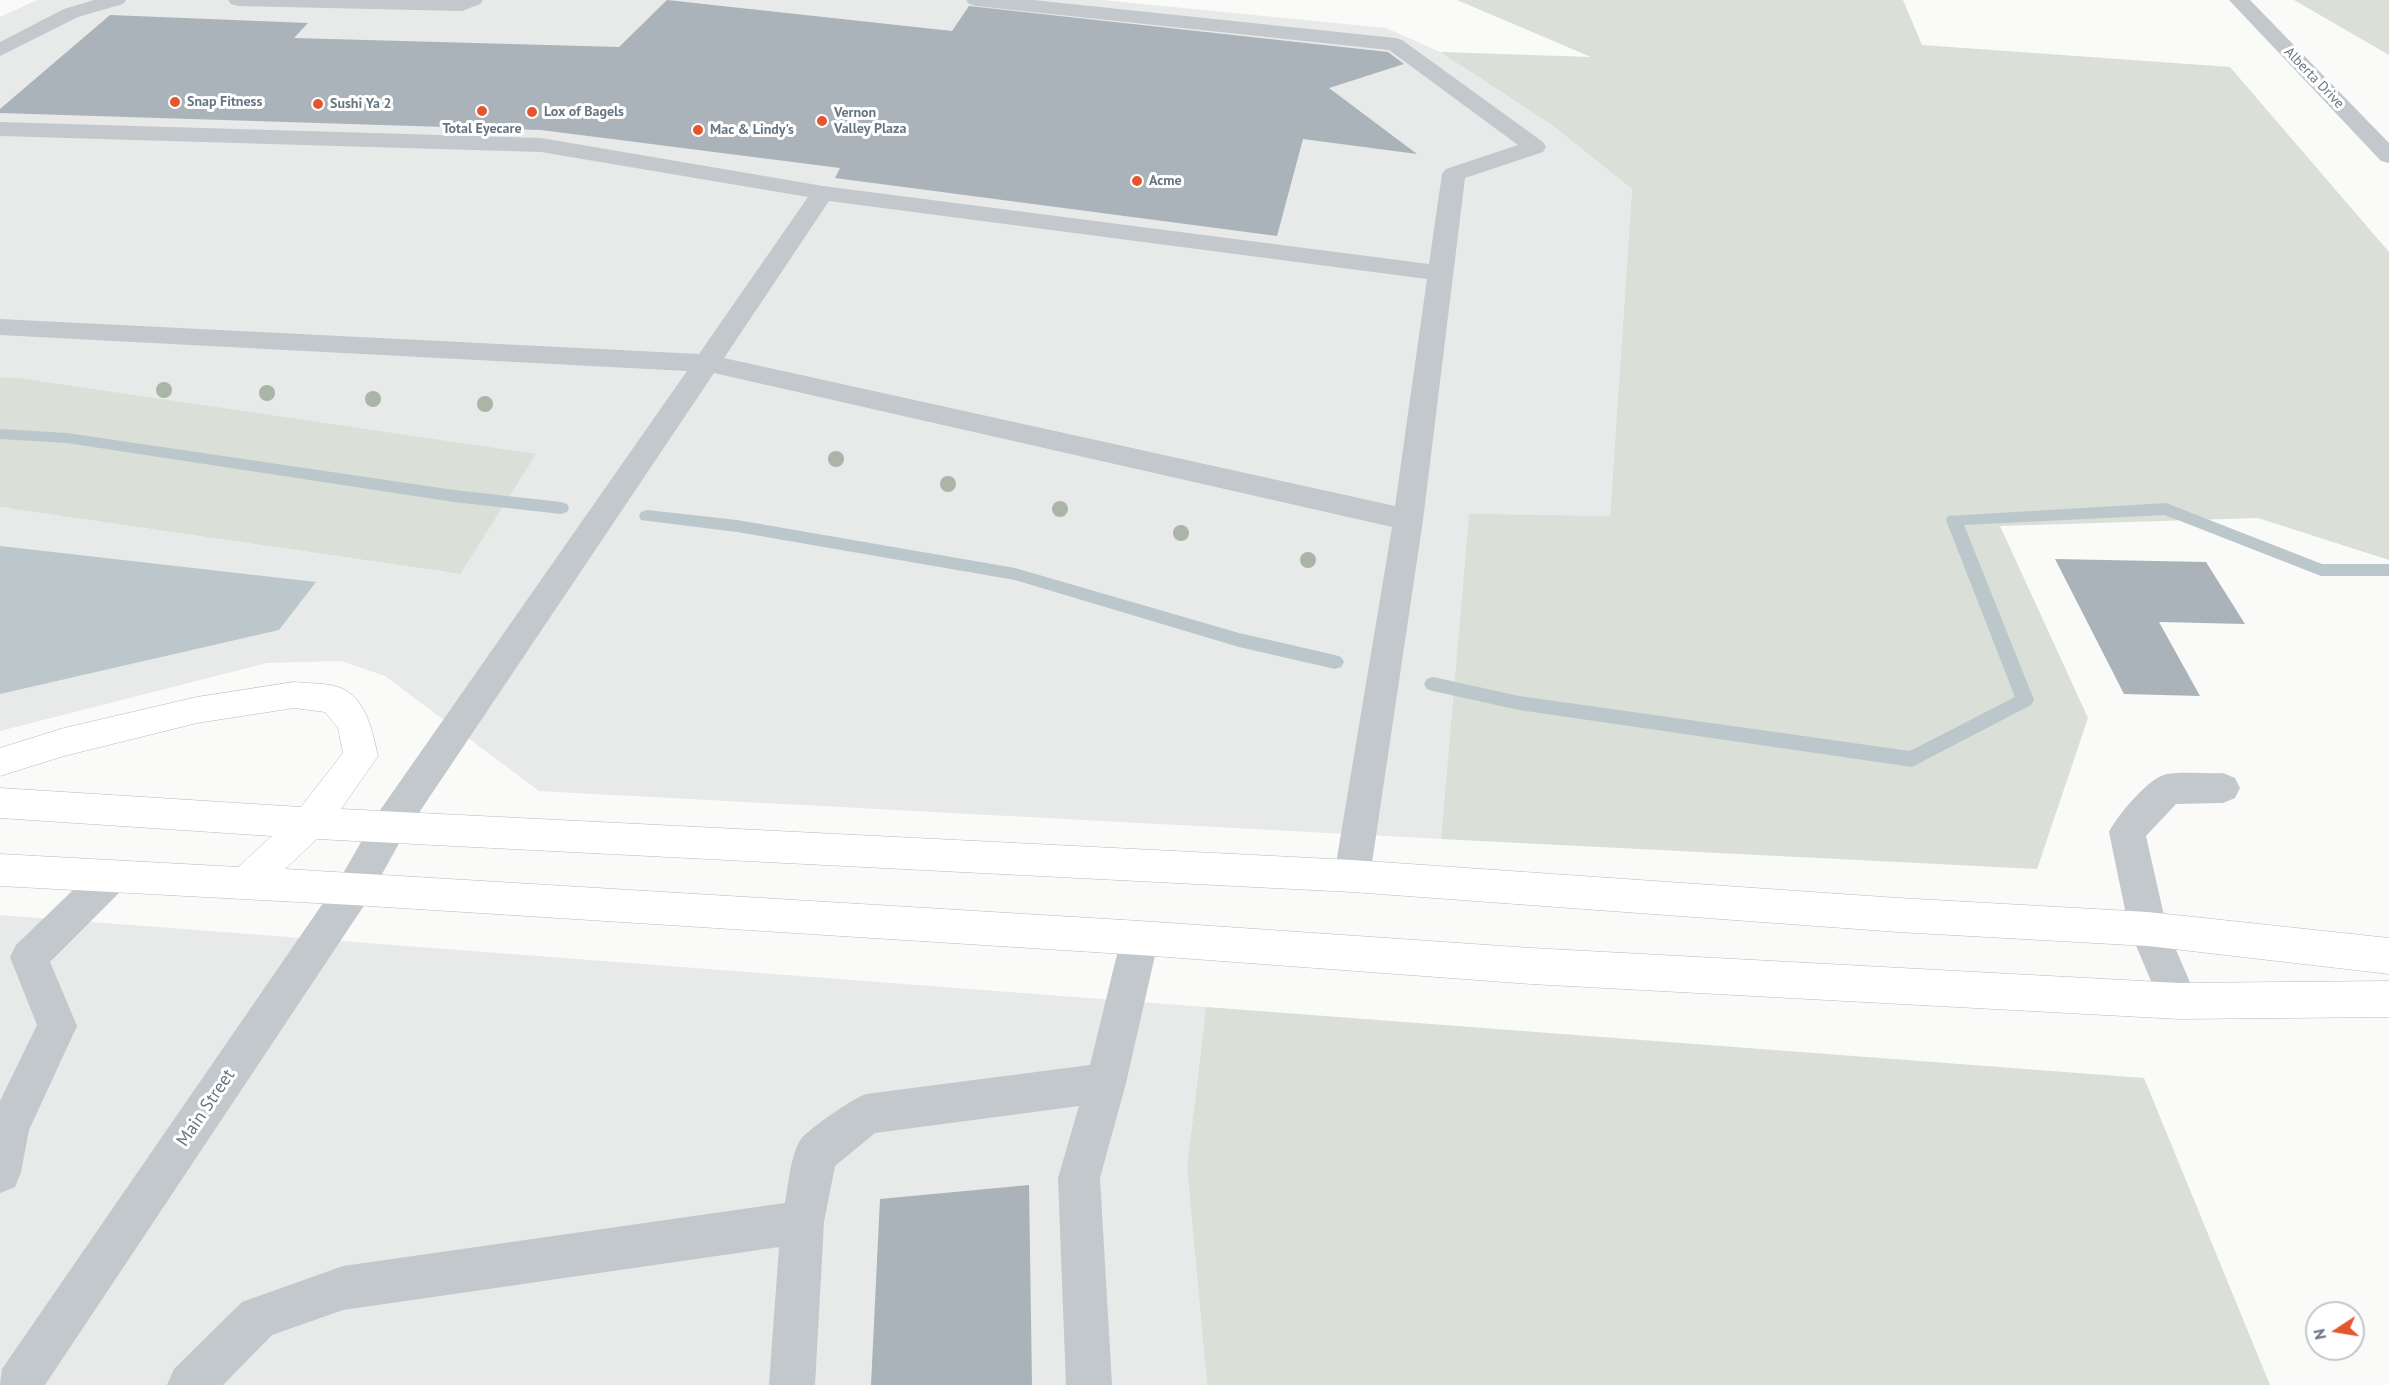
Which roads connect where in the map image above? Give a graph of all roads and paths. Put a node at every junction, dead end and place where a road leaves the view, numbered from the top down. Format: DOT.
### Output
graph roads {
  1 [pos="116,0"];
  2 [pos="238,0"];
  3 [pos="473,0"];
  4 [pos="976,0"];
  5 [pos="2239,0"];
  6 [pos="0,50"];
  7 [pos="0,129"];
  8 [pos="2389,156"];
  9 [pos="823,193"];
  10 [pos="1440,273"];
  11 [pos="0,327"];
  12 [pos="706,363"];
  13 [pos="1408,520"];
  14 [pos="0,762"];
  15 [pos="2223,788"];
  16 [pos="0,803"];
  17 [pos="310,823"];
  18 [pos="389,827"];
  19 [pos="0,870"];
  20 [pos="1352,876"];
  21 [pos="111,877"];
  22 [pos="244,884"];
  23 [pos="354,889"];
  24 [pos="2148,929"];
  25 [pos="1140,938"];
  26 [pos="2389,956"];
  27 [pos="2389,999"];
  28 [pos="2180,1001"];
  29 [pos="1106,1083"];
  30 [pos="0,1172"];
  31 [pos="802,1222"];
  32 [pos="18,1385"];
  33 [pos="190,1385"];
  34 [pos="792,1385"];
  35 [pos="1089,1385"];
  1 -- 6 [label="street"];
  2 -- 3 [label="street"];
  4 -- 10 [label="street"];
  5 -- 8 [label="street, Alberta Drive"];
  7 -- 9 [label="street"];
  9 -- 10 [label="street"];
  9 -- 12 [label="street, Main Street"];
  10 -- 13 [label="street"];
  11 -- 12 [label="street"];
  12 -- 13 [label="street"];
  12 -- 18 [label="street, Main Street"];
  13 -- 20 [label="street"];
  14 -- 17 [label="main road"];
  15 -- 24 [label="street"];
  16 -- 17 [label="main road"];
  17 -- 18 [label="main road"];
  17 -- 22 [label="main road"];
  18 -- 20 [label="main road"];
  18 -- 23 [label="street, Main Street"];
  19 -- 21 [label="main road"];
  20 -- 24 [label="main road"];
  21 -- 22 [label="main road"];
  21 -- 30 [label="street"];
  22 -- 23 [label="main road"];
  23 -- 25 [label="main road"];
  23 -- 32 [label="street, Main Street"];
  24 -- 26 [label="main road"];
  24 -- 28 [label="street"];
  25 -- 28 [label="main road"];
  25 -- 29 [label="street"];
  27 -- 28 [label="main road"];
  29 -- 31 [label="street"];
  29 -- 35 [label="street"];
  31 -- 33 [label="street"];
  31 -- 34 [label="street"];
}
